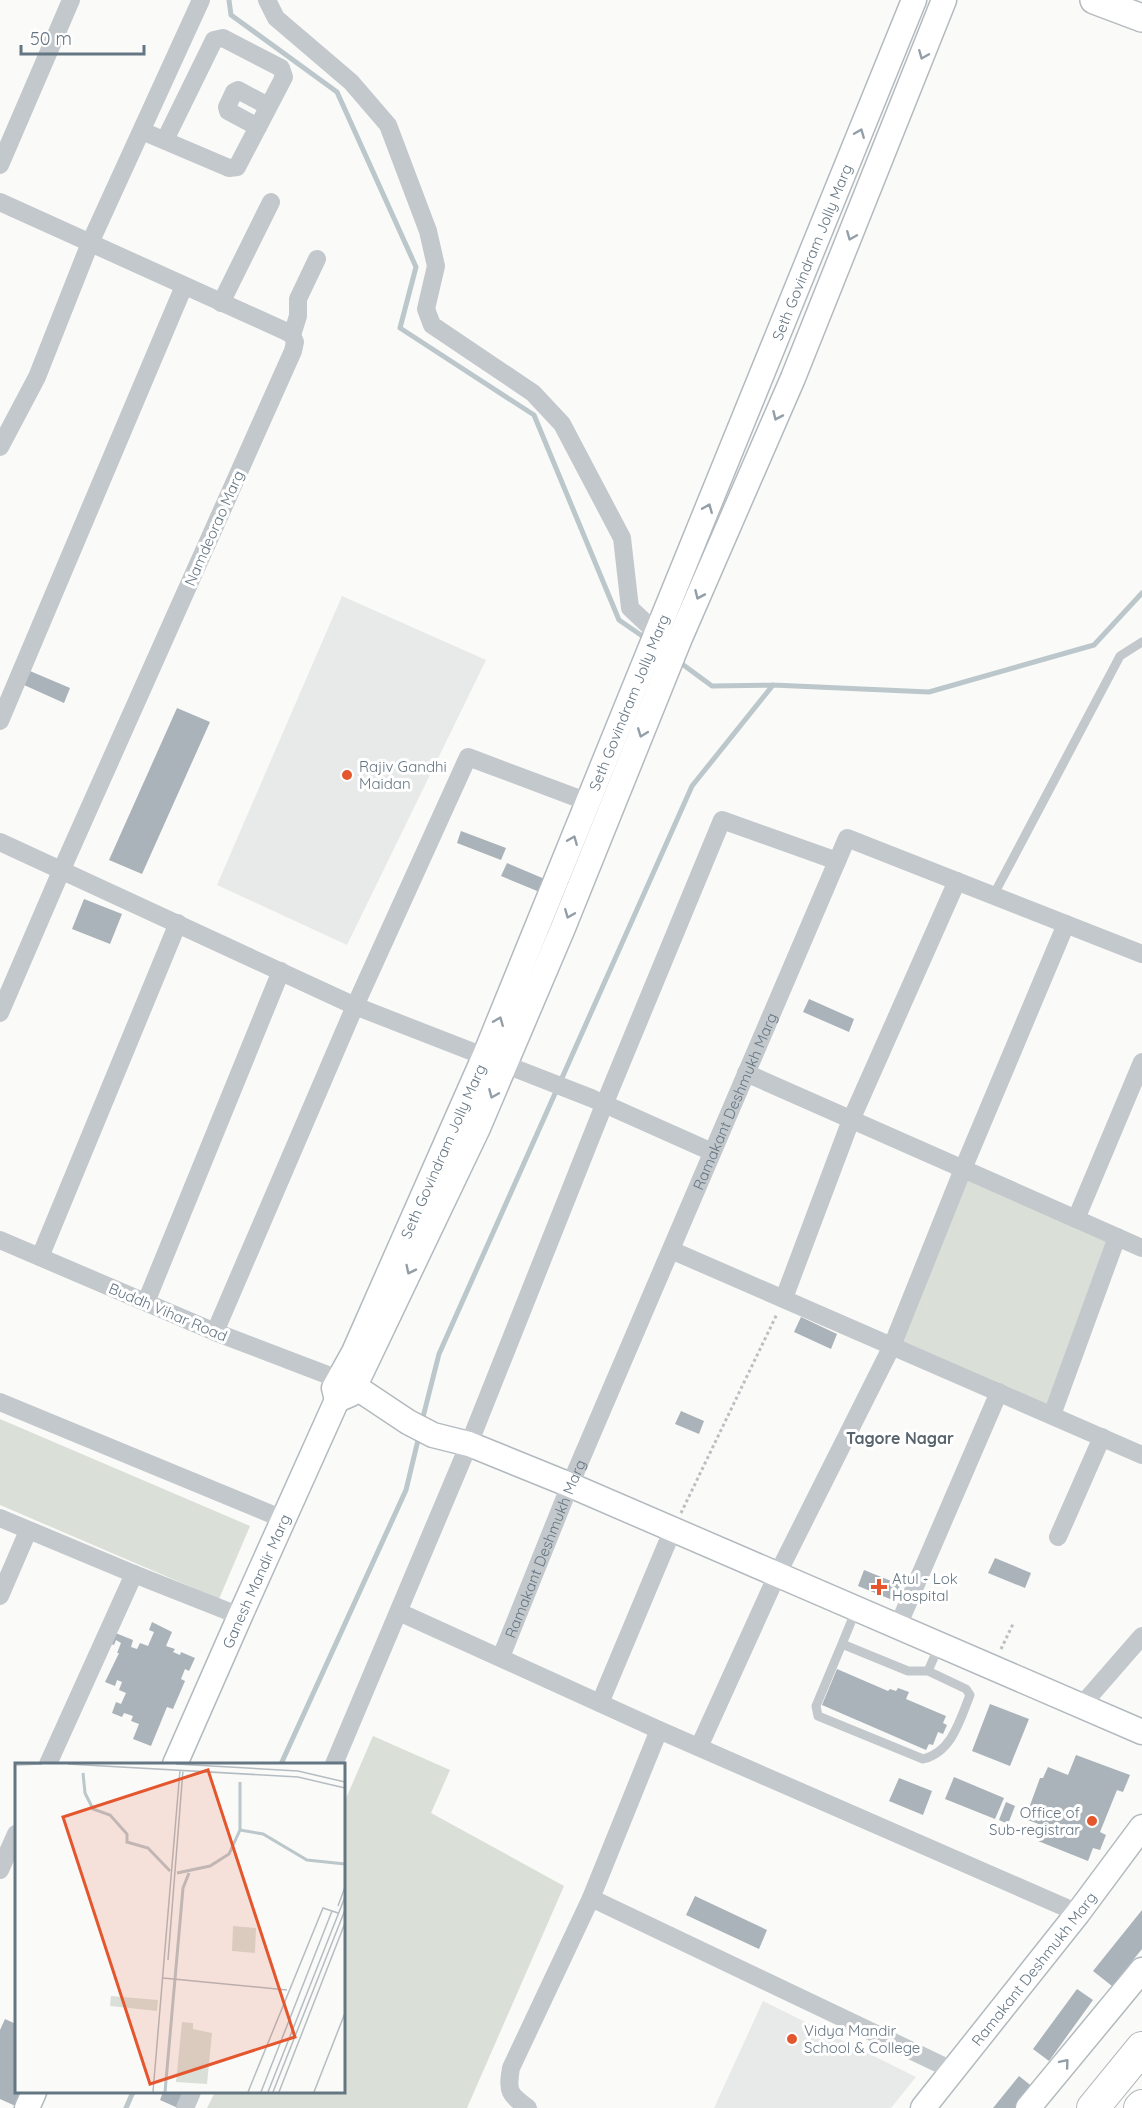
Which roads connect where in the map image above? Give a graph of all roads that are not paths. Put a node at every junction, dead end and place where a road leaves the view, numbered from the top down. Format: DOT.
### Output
graph roads {
  1 [pos="71,0"];
  2 [pos="201,0"];
  3 [pos="267,0"];
  4 [pos="914,0"];
  5 [pos="944,0"];
  6 [pos="1094,0"];
  7 [pos="1142,18"];
  8 [pos="268,106"];
  9 [pos="258,127"];
  10 [pos="142,130"];
  11 [pos="165,140"];
  12 [pos="0,165"];
  13 [pos="0,202"];
  14 [pos="271,202"];
  15 [pos="90,243"];
  16 [pos="317,259"];
  17 [pos="184,286"];
  18 [pos="221,303"];
  19 [pos="292,335"];
  20 [pos="0,447"];
  21 [pos="666,642"];
  22 [pos="1142,642"];
  23 [pos="650,679"];
  24 [pos="0,721"];
  25 [pos="588,802"];
  26 [pos="0,842"];
  27 [pos="837,861"];
  28 [pos="62,869"];
  29 [pos="957,882"];
  30 [pos="993,896"];
  31 [pos="178,923"];
  32 [pos="1066,924"];
  33 [pos="1142,954"];
  34 [pos="282,971"];
  35 [pos="355,1006"];
  36 [pos="0,1013"];
  37 [pos="495,1060"];
  38 [pos="1142,1062"];
  39 [pos="746,1073"];
  40 [pos="597,1102"];
  41 [pos="851,1120"];
  42 [pos="712,1152"];
  43 [pos="963,1169"];
  44 [pos="1076,1219"];
  45 [pos="1117,1237"];
  46 [pos="0,1240"];
  47 [pos="1142,1248"];
  48 [pos="671,1250"];
  49 [pos="40,1257"];
  50 [pos="784,1299"];
  51 [pos="146,1302"];
  52 [pos="215,1332"];
  53 [pos="892,1346"];
  54 [pos="343,1388"];
  55 [pos="999,1392"];
  56 [pos="0,1402"];
  57 [pos="1052,1415"];
  58 [pos="1102,1437"];
  59 [pos="469,1444"];
  60 [pos="1142,1455"];
  61 [pos="570,1485"];
  62 [pos="0,1518"];
  63 [pos="283,1519"];
  64 [pos="673,1529"];
  65 [pos="28,1531"];
  66 [pos="1058,1537"];
  67 [pos="134,1574"];
  68 [pos="777,1575"];
  69 [pos="0,1596"];
  70 [pos="857,1609"];
  71 [pos="399,1612"];
  72 [pos="240,1616"];
  73 [pos="898,1626"];
  74 [pos="1142,1636"];
  75 [pos="842,1644"];
  76 [pos="939,1644"];
  77 [pos="501,1657"];
  78 [pos="928,1671"];
  79 [pos="600,1703"];
  80 [pos="1081,1706"];
  81 [pos="659,1730"];
  82 [pos="1142,1732"];
  83 [pos="699,1747"];
  84 [pos="48,1763"];
  85 [pos="175,1763"];
  86 [pos="334,1763"];
  87 [pos="1142,1827"];
  88 [pos="15,1836"];
  89 [pos="0,1870"];
  90 [pos="591,1898"];
  91 [pos="1078,1913"];
  92 [pos="1142,1970"];
  93 [pos="1142,2048"];
  94 [pos="954,2071"];
  95 [pos="33,2093"];
  96 [pos="191,2093"];
  97 [pos="27,2108"];
  98 [pos="185,2108"];
  99 [pos="528,2108"];
  100 [pos="923,2108"];
  101 [pos="1028,2108"];
  102 [pos="1093,2108"];
  1 -- 12 [label="street"];
  2 -- 10 [label="street"];
  3 -- 21 [label="street"];
  21 -- 4 [label="street, Seth Govindram Jolly Marg, one-way"];
  5 -- 21 [label="street, one-way"];
  6 -- 7 [label="main road"];
  8 -- 9 [label="street"];
  8 -- 9 [label="street"];
  8 -- 11 [label="street"];
  9 -- 11 [label="street"];
  10 -- 11 [label="street"];
  10 -- 15 [label="street"];
  13 -- 15 [label="street"];
  14 -- 18 [label="street"];
  15 -- 17 [label="street"];
  15 -- 20 [label="street"];
  16 -- 19 [label="street, Namdeorao Marg"];
  17 -- 18 [label="street"];
  17 -- 24 [label="street"];
  18 -- 19 [label="street"];
  19 -- 28 [label="street, Namdeorao Marg"];
  21 -- 23 [label="street, Seth Govindram Jolly Marg"];
  22 -- 30 [label="lane"];
  23 -- 25 [label="street, Seth Govindram Jolly Marg"];
  23 -- 37 [label="street, one-way"];
  25 -- 35 [label="street"];
  37 -- 25 [label="street, Seth Govindram Jolly Marg, one-way"];
  26 -- 28 [label="street"];
  27 -- 29 [label="street, Ramakant Deshmukh Marg"];
  27 -- 39 [label="street, Ramakant Deshmukh Marg"];
  27 -- 40 [label="street"];
  28 -- 31 [label="street"];
  28 -- 36 [label="street, Namdeorao Marg"];
  29 -- 30 [label="street, Ramakant Deshmukh Marg"];
  29 -- 41 [label="street"];
  30 -- 32 [label="street, Ramakant Deshmukh Marg"];
  31 -- 34 [label="street"];
  31 -- 49 [label="street"];
  32 -- 33 [label="street, Ramakant Deshmukh Marg"];
  32 -- 43 [label="street"];
  34 -- 35 [label="street"];
  34 -- 51 [label="street"];
  35 -- 37 [label="street"];
  35 -- 52 [label="street"];
  37 -- 40 [label="street"];
  37 -- 54 [label="street, Seth Govindram Jolly Marg"];
  38 -- 44 [label="street"];
  39 -- 41 [label="street"];
  39 -- 42 [label="street, Ramakant Deshmukh Marg"];
  40 -- 42 [label="street"];
  40 -- 59 [label="street"];
  41 -- 43 [label="street"];
  41 -- 50 [label="street"];
  42 -- 48 [label="street, Ramakant Deshmukh Marg"];
  43 -- 44 [label="street"];
  43 -- 53 [label="street"];
  44 -- 45 [label="street"];
  45 -- 47 [label="street"];
  45 -- 57 [label="street"];
  46 -- 49 [label="street, Buddh Vihar Road"];
  48 -- 50 [label="street"];
  48 -- 61 [label="street, Ramakant Deshmukh Marg"];
  49 -- 51 [label="street, Buddh Vihar Road"];
  50 -- 53 [label="street"];
  51 -- 52 [label="street, Buddh Vihar Road"];
  52 -- 54 [label="street, Buddh Vihar Road"];
  53 -- 55 [label="street"];
  53 -- 68 [label="street"];
  54 -- 59 [label="street"];
  54 -- 63 [label="street, Ganesh Mandir Marg"];
  55 -- 57 [label="street"];
  55 -- 73 [label="street"];
  56 -- 63 [label="street"];
  57 -- 58 [label="street"];
  58 -- 60 [label="street"];
  58 -- 66 [label="street"];
  59 -- 61 [label="street"];
  59 -- 71 [label="street"];
  61 -- 64 [label="street"];
  61 -- 77 [label="street, Ramakant Deshmukh Marg"];
  62 -- 65 [label="street"];
  63 -- 72 [label="street, Ganesh Mandir Marg"];
  64 -- 68 [label="street"];
  64 -- 79 [label="street"];
  65 -- 67 [label="street"];
  65 -- 69 [label="street"];
  67 -- 72 [label="street"];
  67 -- 84 [label="street"];
  68 -- 70 [label="street"];
  68 -- 83 [label="street"];
  70 -- 73 [label="street"];
  70 -- 75 [label="lane"];
  71 -- 77 [label="street"];
  71 -- 86 [label="street"];
  72 -- 85 [label="street, Ganesh Mandir Marg"];
  73 -- 76 [label="street"];
  74 -- 80 [label="street"];
  75 -- 78 [label="lane"];
  75 -- 78 [label="lane"];
  76 -- 78 [label="lane"];
  76 -- 80 [label="street"];
  77 -- 79 [label="street"];
  79 -- 81 [label="street"];
  80 -- 82 [label="street"];
  81 -- 83 [label="street"];
  81 -- 90 [label="street"];
  83 -- 91 [label="street"];
  87 -- 91 [label="street, Ramakant Deshmukh Marg"];
  88 -- 89 [label="street"];
  90 -- 94 [label="street"];
  90 -- 99 [label="street"];
  91 -- 94 [label="street, Ramakant Deshmukh Marg"];
  101 -- 92 [label="street, one-way"];
  93 -- 102 [label="highway"];
  94 -- 100 [label="street, Ramakant Deshmukh Marg"];
  95 -- 97 [label="street"];
  96 -- 98 [label="street"];
}
